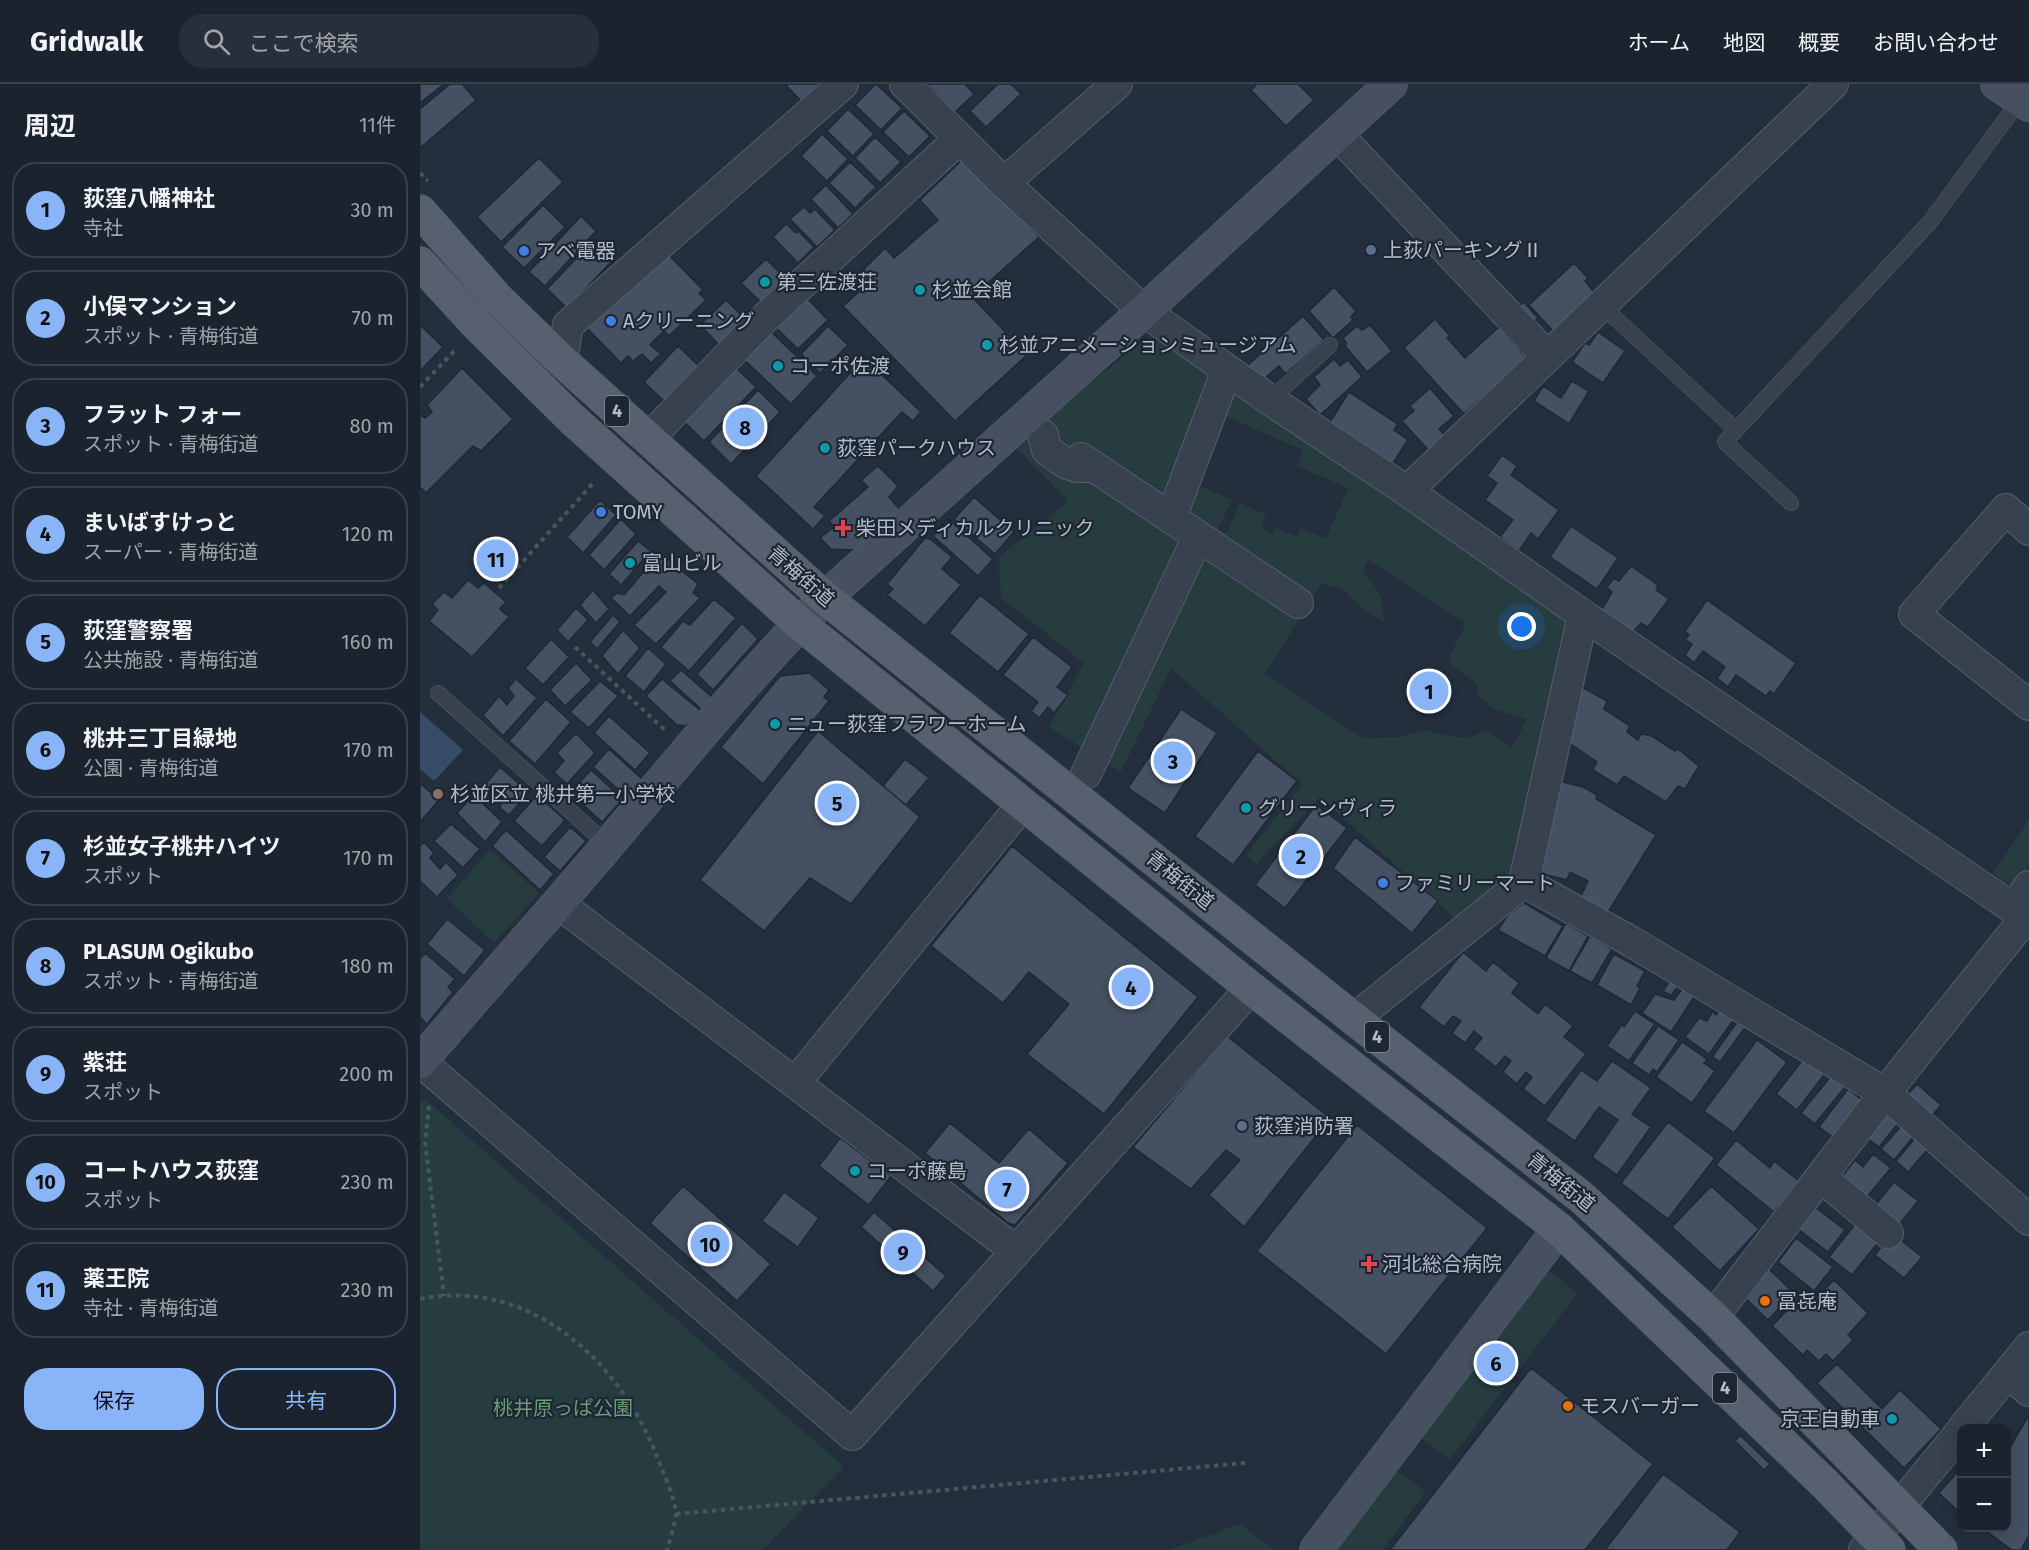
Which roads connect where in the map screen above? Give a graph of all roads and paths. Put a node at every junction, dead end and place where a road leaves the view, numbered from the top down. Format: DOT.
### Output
graph roads {
  1 [pos="843,84"];
  2 [pos="904,84"];
  3 [pos="1117,84"];
  4 [pos="1391,84"];
  5 [pos="1833,84"];
  6 [pos="2015,96"];
  7 [pos="1337,134"];
  8 [pos="959,139"];
  9 [pos="1004,183"];
  10 [pos="420,210"];
  11 [pos="420,263"];
  12 [pos="1601,305"];
  13 [pos="1144,311"];
  14 [pos="478,326"];
  15 [pos="1330,345"];
  16 [pos="1547,356"];
  17 [pos="562,361"];
  18 [pos="1227,370"];
  19 [pos="420,387"];
  20 [pos="1270,400"];
  21 [pos="1736,430"];
  22 [pos="1040,433"];
  23 [pos="648,439"];
  24 [pos="595,481"];
  25 [pos="1407,491"];
  26 [pos="1791,503"];
  27 [pos="1171,518"];
  28 [pos="2029,530"];
  29 [pos="1198,537"];
  30 [pos="500,588"];
  31 [pos="825,598"];
  32 [pos="1298,603"];
  33 [pos="1583,615"];
  34 [pos="800,624"];
  35 [pos="575,647"];
  36 [pos="438,693"];
  37 [pos="2029,705"];
  38 [pos="687,751"];
  39 [pos="1086,774"];
  40 [pos="1022,805"];
  41 [pos="608,845"];
  42 [pos="1524,882"];
  43 [pos="558,903"];
  44 [pos="2025,908"];
  45 [pos="1251,988"];
  46 [pos="1354,1018"];
  47 [pos="420,1061"];
  48 [pos="796,1082"];
  49 [pos="1885,1093"];
  50 [pos="1821,1177"];
  51 [pos="2029,1220"];
  52 [pos="1559,1229"];
  53 [pos="1888,1233"];
  54 [pos="1016,1251"];
  55 [pos="444,1296"];
  56 [pos="420,1299"];
  57 [pos="1713,1317"];
  58 [pos="2029,1347"];
  59 [pos="2018,1382"];
  60 [pos="1968,1424"];
  61 [pos="1957,1435"];
  62 [pos="1245,1463"];
  63 [pos="1899,1508"];
  64 [pos="676,1514"];
  65 [pos="1876,1545"];
  66 [pos="667,1550"];
  67 [pos="1316,1550"];
  68 [pos="1941,1550"];
  1 -- 17 [label="street"];
  2 -- 8 [label="street"];
  3 -- 9 [label="street"];
  4 -- 7 [label="street"];
  5 -- 12 [label="street"];
  6 -- 21 [label="lane"];
  7 -- 13 [label="street"];
  7 -- 16 [label="street"];
  8 -- 9 [label="street"];
  8 -- 23 [label="street"];
  9 -- 13 [label="street"];
  10 -- 17 [label="main road, 青梅街道 / 4"];
  11 -- 14 [label="main road, 青梅街道 / 4"];
  12 -- 16 [label="street"];
  12 -- 21 [label="lane"];
  13 -- 18 [label="street"];
  13 -- 22 [label="street"];
  14 -- 19 [label="path"];
  14 -- 34 [label="main road, 青梅街道 / 4"];
  15 -- 20 [label="lane"];
  16 -- 25 [label="street"];
  17 -- 23 [label="main road, 青梅街道 / 4"];
  18 -- 20 [label="street"];
  18 -- 27 [label="street"];
  20 -- 25 [label="street"];
  21 -- 26 [label="lane"];
  22 -- 27 [label="street"];
  22 -- 31 [label="street"];
  23 -- 31 [label="main road, 青梅街道 / 4"];
  24 -- 30 [label="path"];
  25 -- 33 [label="street"];
  27 -- 29 [label="street"];
  28 -- 37 [label="street"];
  29 -- 32 [label="street"];
  29 -- 39 [label="street"];
  31 -- 34 [label="street"];
  31 -- 46 [label="main road, 青梅街道 / 4"];
  33 -- 42 [label="street"];
  33 -- 44 [label="street"];
  34 -- 38 [label="street"];
  34 -- 40 [label="main road, 青梅街道 / 4"];
  35 -- 38 [label="path"];
  36 -- 41 [label="lane"];
  38 -- 41 [label="street"];
  40 -- 45 [label="main road, 青梅街道 / 4"];
  40 -- 48 [label="street"];
  41 -- 43 [label="street"];
  42 -- 46 [label="street"];
  42 -- 49 [label="street"];
  43 -- 47 [label="street"];
  43 -- 48 [label="street"];
  44 -- 49 [label="street"];
  45 -- 52 [label="main road, 青梅街道 / 4"];
  45 -- 54 [label="street"];
  46 -- 57 [label="main road, 青梅街道 / 4"];
  47 -- 54 [label="street"];
  47 -- 55 [label="path"];
  48 -- 54 [label="street"];
  49 -- 50 [label="street"];
  49 -- 51 [label="street"];
  50 -- 53 [label="street"];
  50 -- 57 [label="street"];
  52 -- 65 [label="main road, 青梅街道 / 4"];
  52 -- 67 [label="street"];
  55 -- 56 [label="path"];
  55 -- 64 [label="path"];
  57 -- 63 [label="main road, 青梅街道 / 4"];
  58 -- 59 [label="street"];
  59 -- 60 [label="street"];
  61 -- 63 [label="street"];
  62 -- 64 [label="path"];
  63 -- 65 [label="street"];
  63 -- 68 [label="main road, 青梅街道 / 4"];
  64 -- 66 [label="path"];
}
